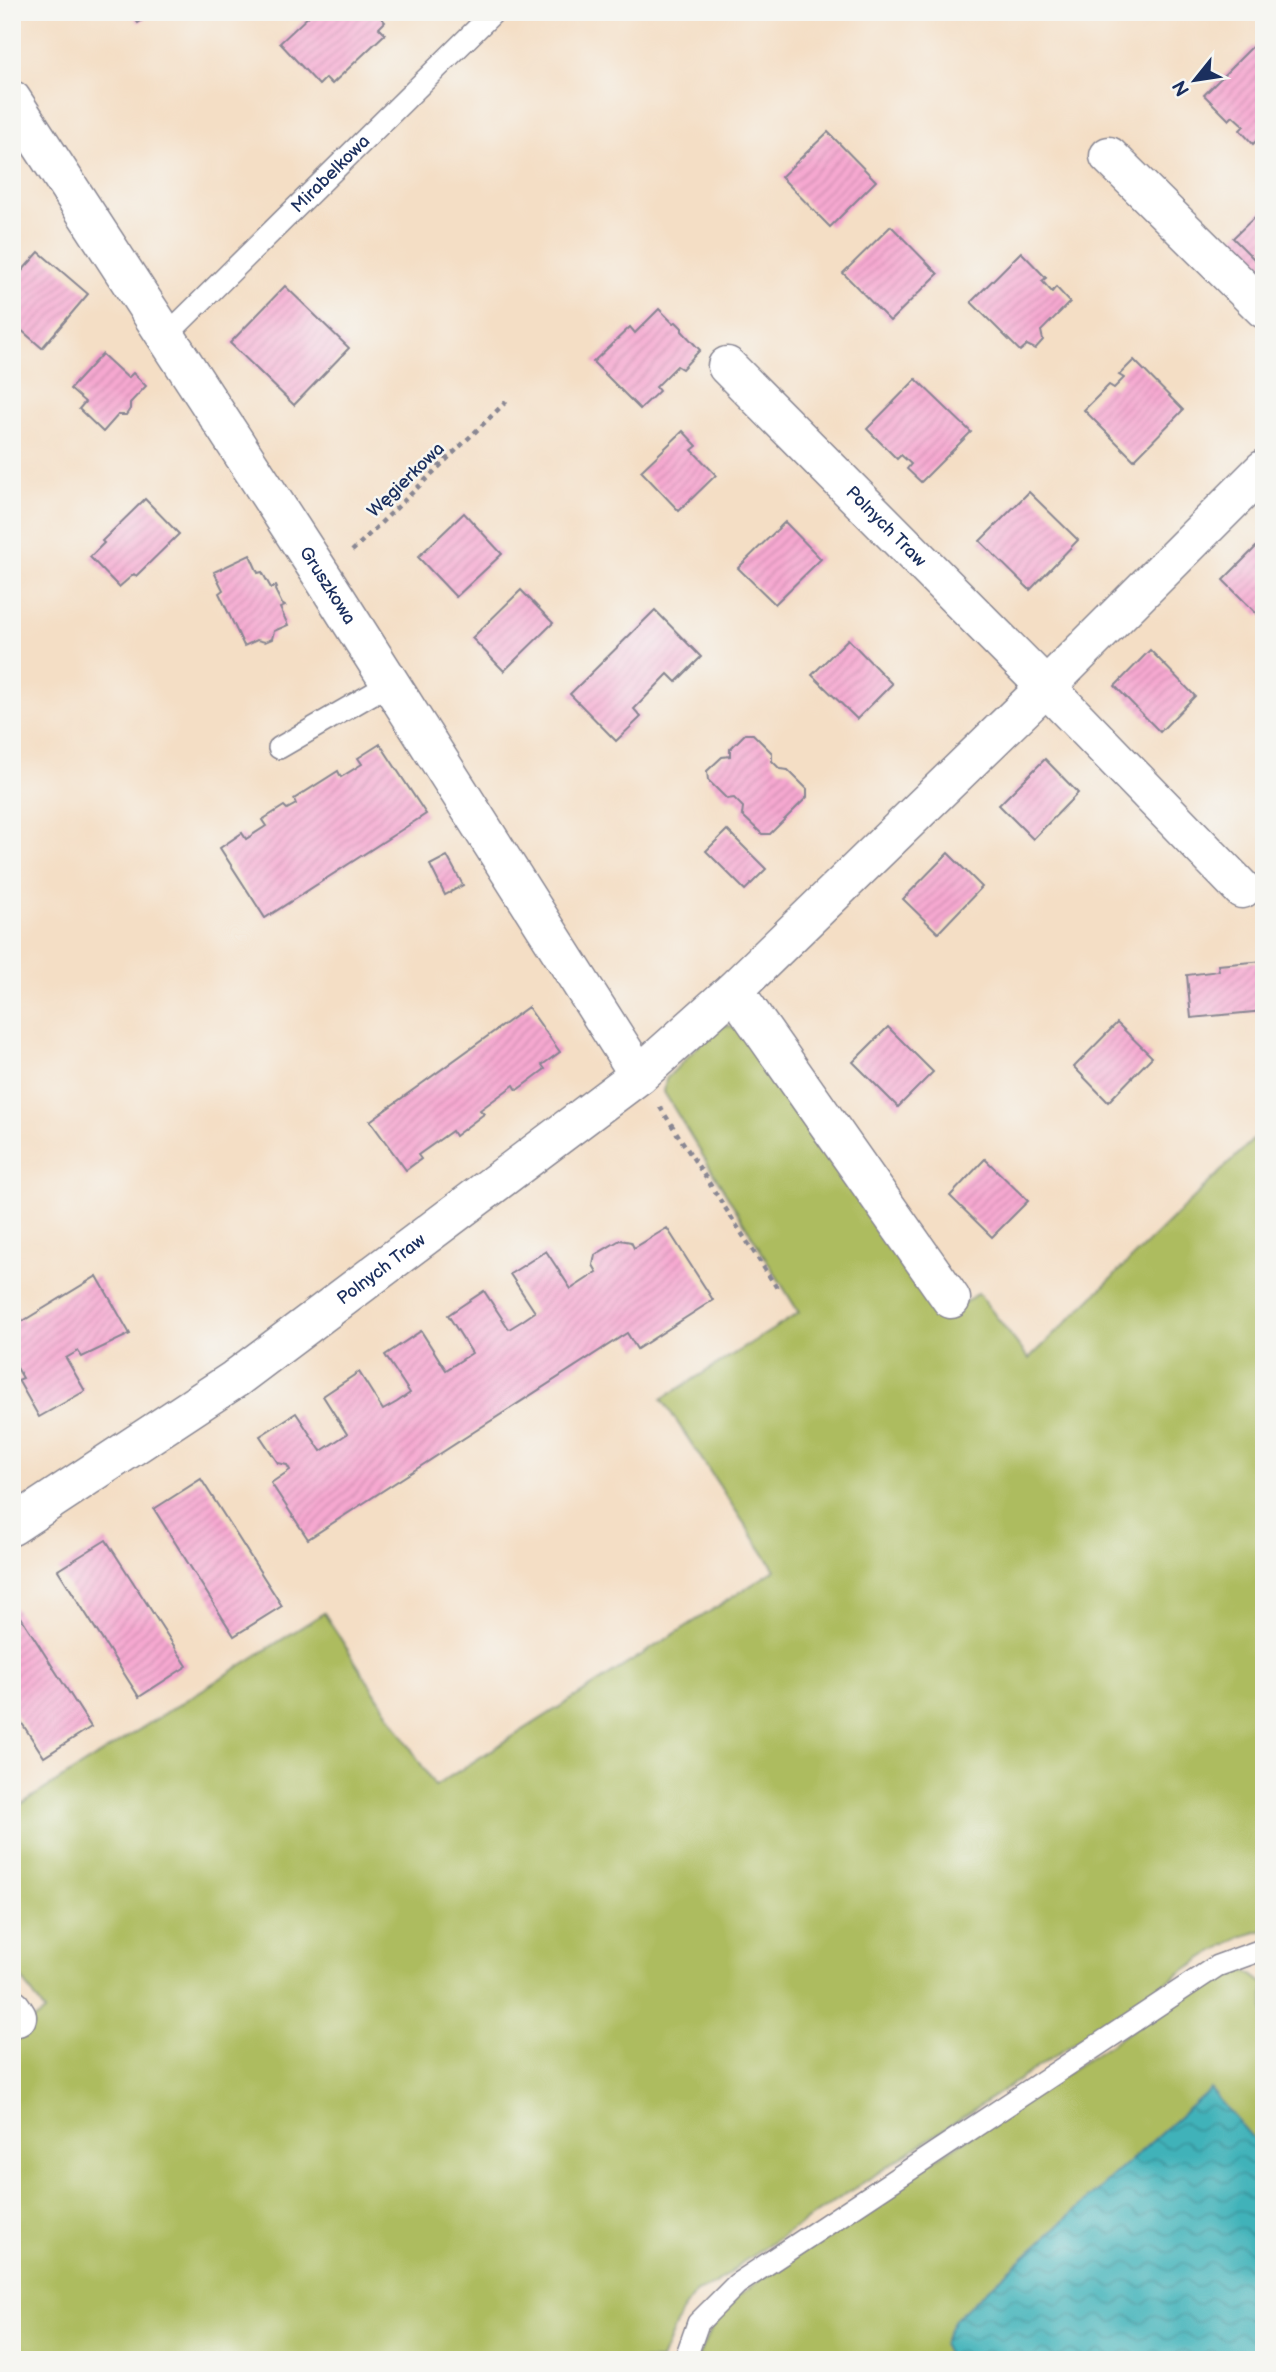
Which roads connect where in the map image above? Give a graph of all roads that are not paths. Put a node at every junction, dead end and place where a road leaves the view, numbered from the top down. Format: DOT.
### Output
graph roads {
  1 [pos="494,12"];
  2 [pos="12,100"];
  3 [pos="1109,156"];
  4 [pos="1264,309"];
  5 [pos="166,336"];
  6 [pos="727,366"];
  7 [pos="1264,469"];
  8 [pos="391,683"];
  9 [pos="1046,687"];
  10 [pos="279,748"];
  11 [pos="1242,889"];
  12 [pos="734,990"];
  13 [pos="639,1075"];
  14 [pos="951,1299"];
  15 [pos="12,1526"];
  16 [pos="1264,1949"];
  17 [pos="685,2360"];
  1 -- 5 [label="lane, Mirabelkowa"];
  2 -- 5 [label="street, Gruszkowa"];
  3 -- 4 [label="street"];
  5 -- 8 [label="street, Gruszkowa"];
  6 -- 9 [label="street, Polnych Traw"];
  7 -- 9 [label="street, Polnych Traw"];
  8 -- 10 [label="lane"];
  8 -- 13 [label="street, Gruszkowa"];
  9 -- 11 [label="street, Polnych Traw"];
  9 -- 12 [label="street, Polnych Traw"];
  12 -- 13 [label="street, Polnych Traw"];
  12 -- 14 [label="street"];
  13 -- 15 [label="street, Polnych Traw"];
  16 -- 17 [label="lane"];
}
